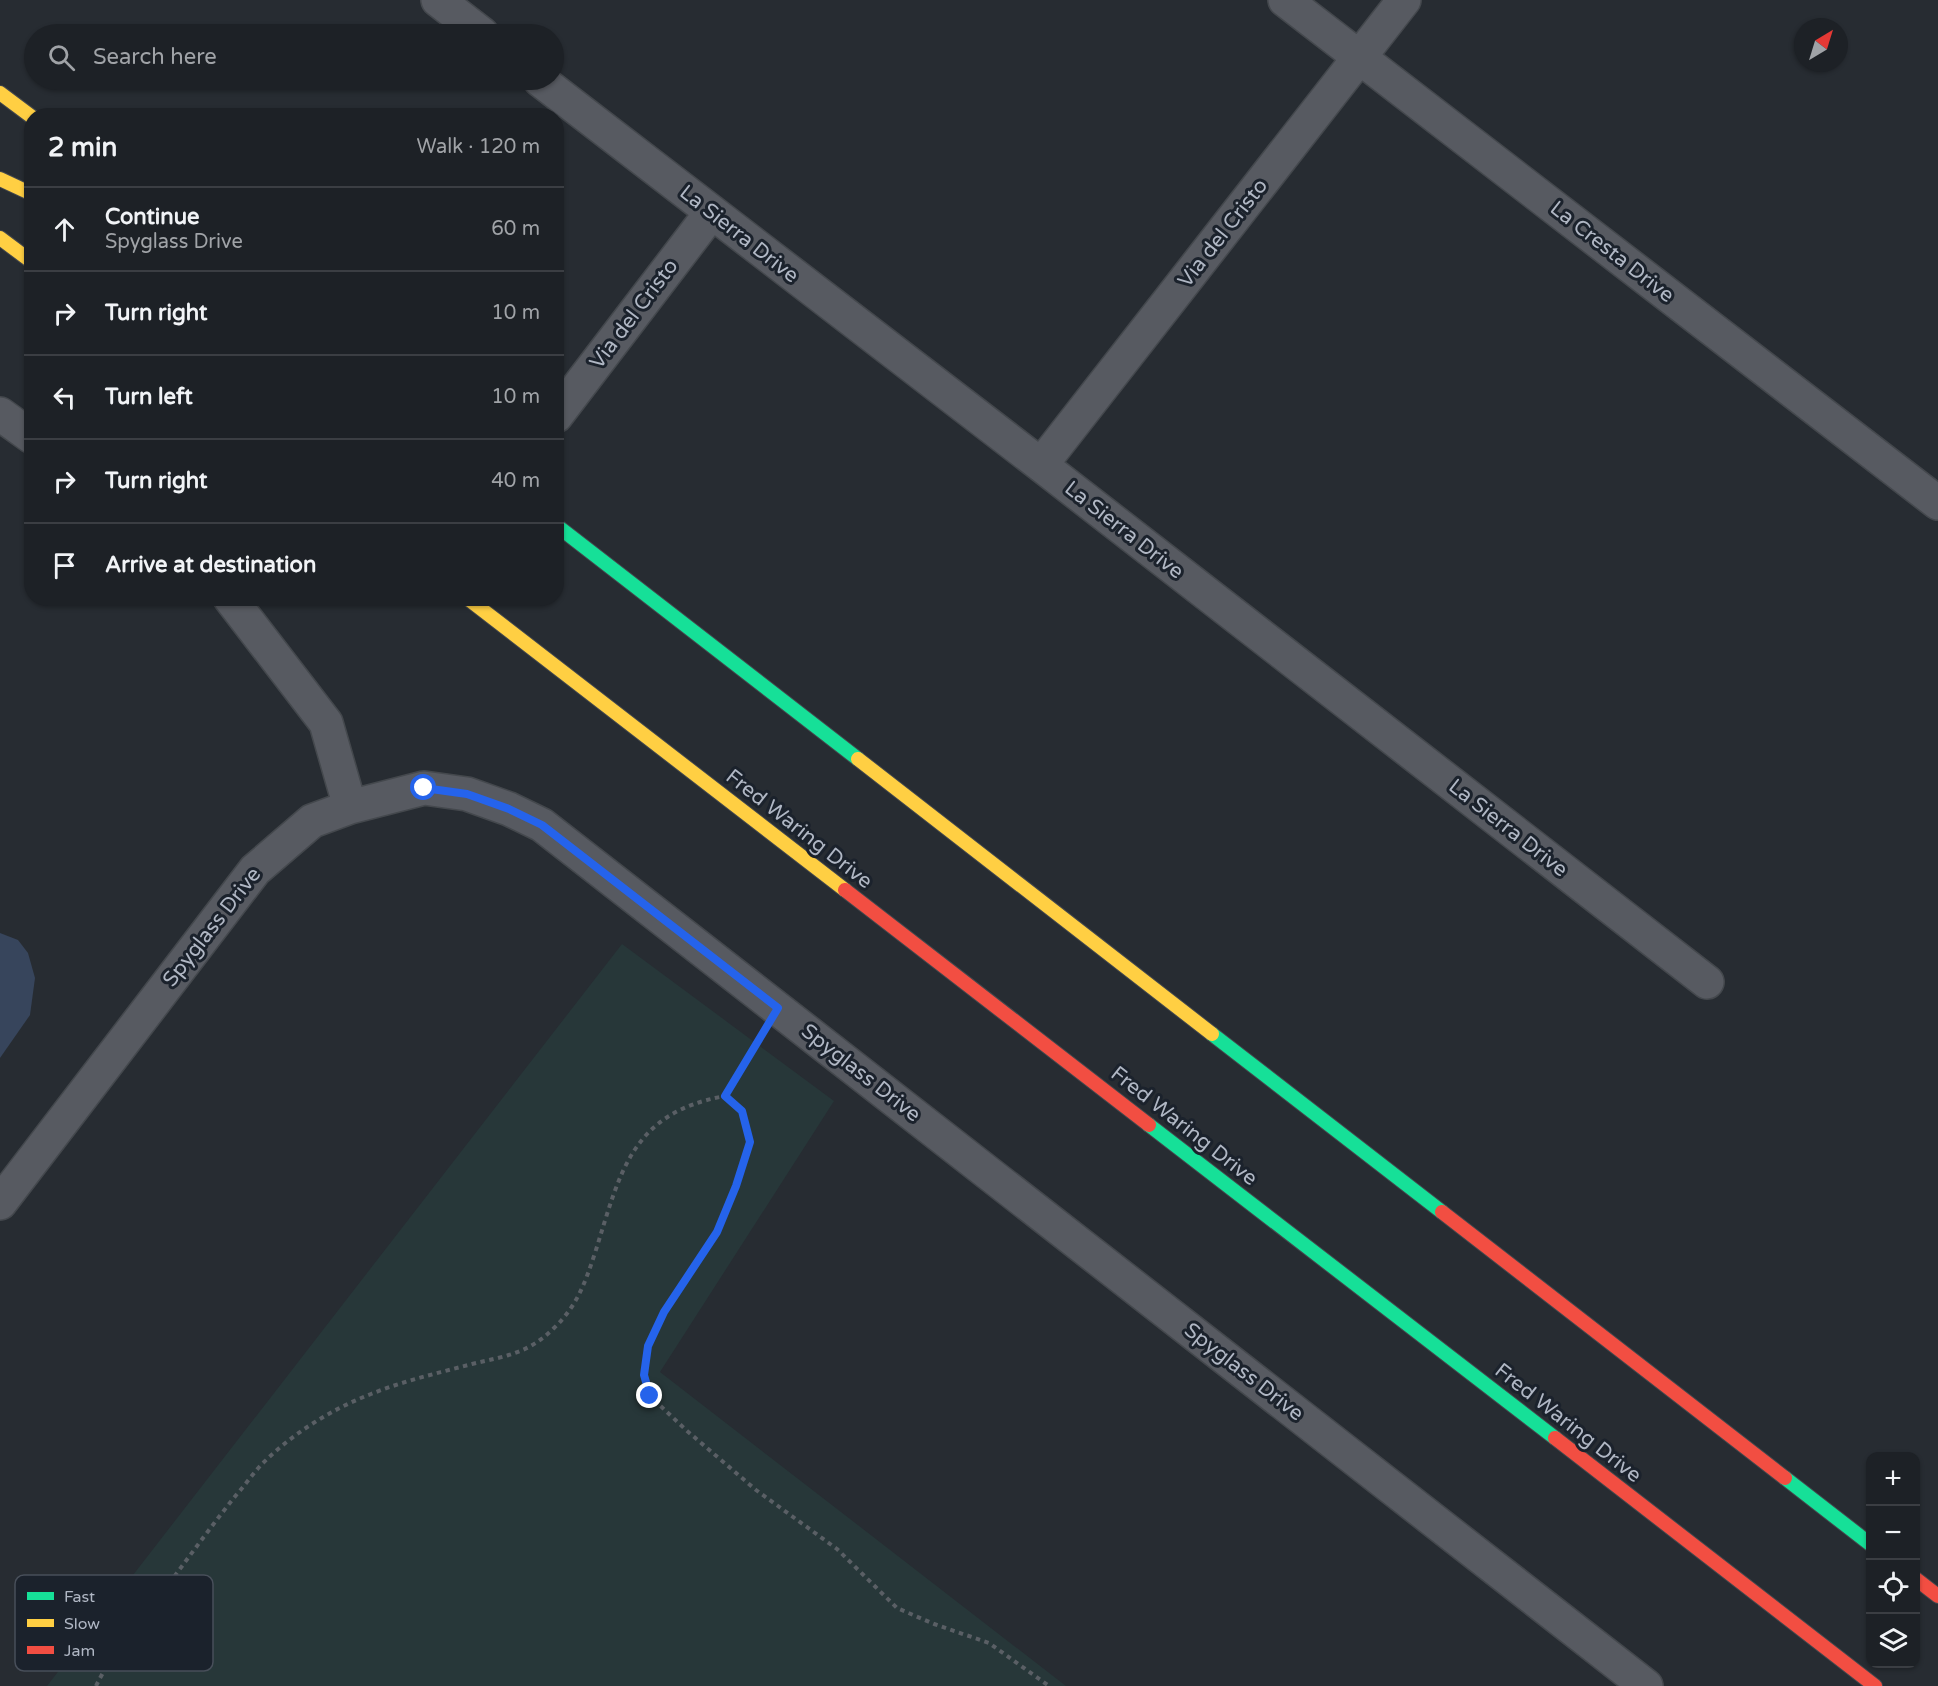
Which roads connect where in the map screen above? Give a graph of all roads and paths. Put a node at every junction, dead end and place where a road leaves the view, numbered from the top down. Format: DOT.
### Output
graph roads {
  1 [pos="438,0"];
  2 [pos="1285,0"];
  3 [pos="1404,0"];
  4 [pos="469,24"];
  5 [pos="1360,58"];
  6 [pos="553,90"];
  7 [pos="0,93"];
  8 [pos="24,111"];
  9 [pos="0,179"];
  10 [pos="24,190"];
  11 [pos="711,213"];
  12 [pos="0,238"];
  13 [pos="24,256"];
  14 [pos="564,406"];
  15 [pos="0,414"];
  16 [pos="24,431"];
  17 [pos="1041,465"];
  18 [pos="1938,503"];
  19 [pos="564,531"];
  20 [pos="236,606"];
  21 [pos="477,606"];
  22 [pos="350,807"];
  23 [pos="1707,982"];
  24 [pos="778,1008"];
  25 [pos="725,1096"];
  26 [pos="0,1203"];
  27 [pos="1866,1541"];
  28 [pos="175,1575"];
  29 [pos="1920,1582"];
  30 [pos="1938,1596"];
  31 [pos="104,1671"];
  32 [pos="96,1686"];
  33 [pos="1049,1686"];
  34 [pos="1646,1686"];
  35 [pos="1875,1686"];
  1 -- 4 [label="street"];
  2 -- 5 [label="street, La Cresta Drive"];
  3 -- 5 [label="street, Via del Cristo"];
  5 -- 17 [label="street, Via del Cristo"];
  5 -- 18 [label="street, La Cresta Drive"];
  6 -- 11 [label="street, La Sierra Drive"];
  7 -- 8 [label="main road"];
  9 -- 10 [label="main road"];
  11 -- 14 [label="street, Via del Cristo"];
  11 -- 17 [label="street, La Sierra Drive"];
  12 -- 13 [label="main road"];
  15 -- 16 [label="street"];
  17 -- 23 [label="street, La Sierra Drive"];
  19 -- 27 [label="main road"];
  20 -- 22 [label="street"];
  21 -- 35 [label="main road, Fred Waring Drive"];
  22 -- 24 [label="street, Spyglass Drive"];
  22 -- 26 [label="street, Spyglass Drive"];
  24 -- 25 [label="path"];
  24 -- 34 [label="street, Spyglass Drive"];
  25 -- 28 [label="path"];
  25 -- 33 [label="path"];
  29 -- 30 [label="main road"];
  31 -- 32 [label="path"];
}
